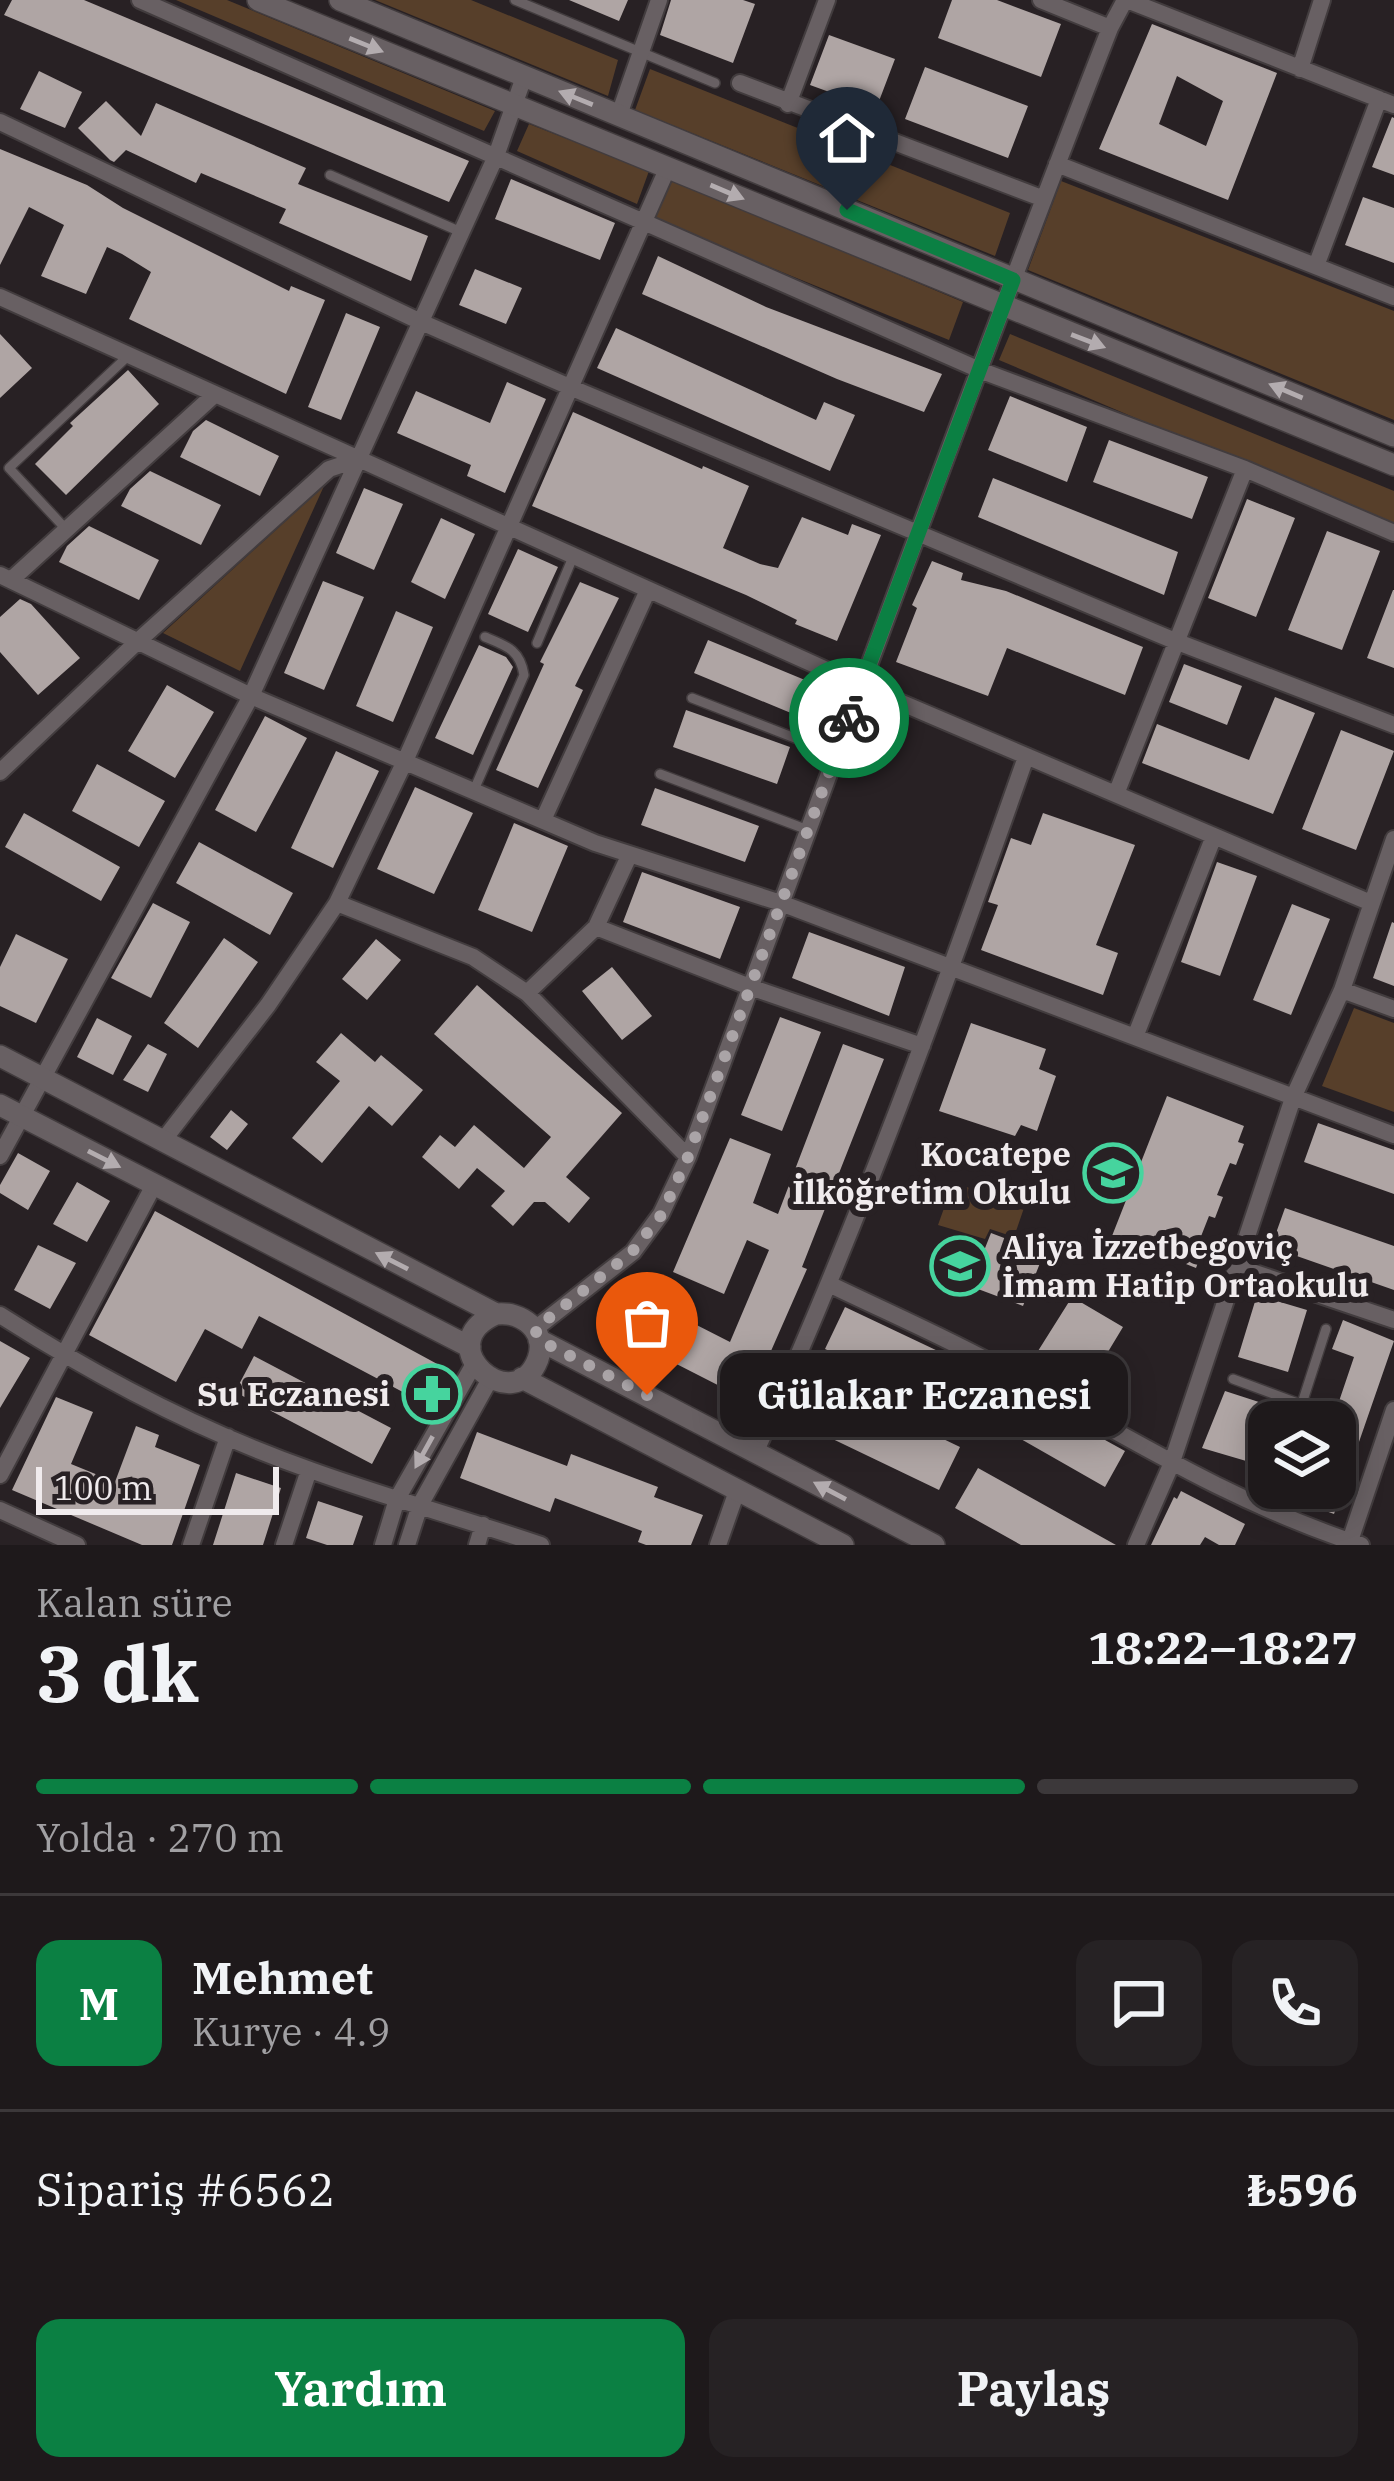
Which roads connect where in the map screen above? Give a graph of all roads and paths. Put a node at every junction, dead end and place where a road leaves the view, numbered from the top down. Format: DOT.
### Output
graph roads {
  1 [pos="140,0"];
  2 [pos="258,0"];
  3 [pos="340,0"];
  4 [pos="515,0"];
  5 [pos="659,0"];
  6 [pos="827,0"];
  7 [pos="1041,0"];
  8 [pos="1126,0"];
  9 [pos="1322,0"];
  10 [pos="1110,28"];
  11 [pos="640,53"];
  12 [pos="1300,69"];
  13 [pos="524,77"];
  14 [pos="740,82"];
  15 [pos="715,83"];
  16 [pos="1387,102"];
  17 [pos="788,104"];
  18 [pos="513,105"];
  19 [pos="619,115"];
  20 [pos="0,122"];
  21 [pos="496,156"];
  22 [pos="1057,164"];
  23 [pos="668,167"];
  24 [pos="330,175"];
  25 [pos="1044,199"];
  26 [pos="645,222"];
  27 [pos="461,232"];
  28 [pos="1316,266"];
  29 [pos="1013,280"];
  30 [pos="0,297"];
  31 [pos="1394,297"];
  32 [pos="1003,308"];
  33 [pos="421,322"];
  34 [pos="128,356"];
  35 [pos="982,370"];
  36 [pos="572,388"];
  37 [pos="214,395"];
  38 [pos="1394,436"];
  39 [pos="358,459"];
  40 [pos="1394,465"];
  41 [pos="1245,469"];
  42 [pos="64,527"];
  43 [pos="509,527"];
  44 [pos="917,531"];
  45 [pos="1394,533"];
  46 [pos="573,556"];
  47 [pos="6,577"];
  48 [pos="648,590"];
  49 [pos="485,637"];
  50 [pos="1175,641"];
  51 [pos="137,642"];
  52 [pos="537,643"];
  53 [pos="862,686"];
  54 [pos="251,696"];
  55 [pos="692,698"];
  56 [pos="1394,725"];
  57 [pos="836,754"];
  58 [pos="1025,757"];
  59 [pos="405,761"];
  60 [pos="0,772"];
  61 [pos="660,774"];
  62 [pos="474,790"];
  63 [pos="1116,794"];
  64 [pos="543,820"];
  65 [pos="808,830"];
  66 [pos="1214,836"];
  67 [pos="1394,839"];
  68 [pos="629,856"];
  69 [pos="778,902"];
  70 [pos="337,903"];
  71 [pos="1371,903"];
  72 [pos="596,927"];
  73 [pos="952,967"];
  74 [pos="750,987"];
  75 [pos="1342,989"];
  76 [pos="527,993"];
  77 [pos="1394,1009"];
  78 [pos="1135,1037"];
  79 [pos="922,1046"];
  80 [pos="0,1056"];
  81 [pos="40,1079"];
  82 [pos="1293,1098"];
  83 [pos="0,1105"];
  84 [pos="12,1124"];
  85 [pos="1394,1135"];
  86 [pos="161,1142"];
  87 [pos="0,1156"];
  88 [pos="688,1157"];
  89 [pos="154,1185"];
  90 [pos="1237,1267"];
  91 [pos="831,1285"];
  92 [pos="496,1314"];
  93 [pos="0,1315"];
  94 [pos="1394,1319"];
  95 [pos="1326,1329"];
  96 [pos="537,1334"];
  97 [pos="63,1355"];
  98 [pos="478,1363"];
  99 [pos="523,1378"];
  100 [pos="1234,1379"];
  101 [pos="1292,1401"];
  102 [pos="1304,1401"];
  103 [pos="1394,1410"];
  104 [pos="229,1437"];
  105 [pos="756,1451"];
  106 [pos="1171,1465"];
  107 [pos="309,1470"];
  108 [pos="0,1475"];
  109 [pos="737,1491"];
  110 [pos="397,1499"];
  111 [pos="1248,1503"];
  112 [pos="420,1504"];
  113 [pos="1260,1509"];
  114 [pos="0,1510"];
  115 [pos="483,1525"];
  116 [pos="1355,1543"];
  117 [pos="76,1545"];
  118 [pos="191,1545"];
  119 [pos="284,1545"];
  120 [pos="382,1545"];
  121 [pos="407,1545"];
  122 [pos="477,1545"];
  123 [pos="541,1545"];
  124 [pos="718,1545"];
  125 [pos="843,1545"];
  126 [pos="934,1545"];
  127 [pos="1136,1545"];
  1 -- 21 [label="street"];
  2 -- 18 [label="street, one-way"];
  3 -- 13 [label="street"];
  4 -- 11 [label="lane"];
  5 -- 11 [label="street"];
  6 -- 17 [label="street"];
  7 -- 10 [label="street"];
  8 -- 10 [label="street"];
  8 -- 12 [label="street"];
  9 -- 12 [label="street"];
  10 -- 22 [label="street"];
  11 -- 15 [label="lane"];
  11 -- 19 [label="street"];
  12 -- 16 [label="street"];
  13 -- 18 [label="street"];
  19 -- 13 [label="street, one-way"];
  14 -- 17 [label="street"];
  16 -- 28 [label="street"];
  17 -- 25 [label="street"];
  18 -- 21 [label="street"];
  18 -- 23 [label="street"];
  19 -- 29 [label="street"];
  20 -- 33 [label="street"];
  21 -- 26 [label="street"];
  21 -- 27 [label="street"];
  22 -- 25 [label="street"];
  22 -- 28 [label="street"];
  23 -- 26 [label="street"];
  23 -- 32 [label="street, one-way"];
  24 -- 27 [label="lane"];
  25 -- 29 [label="street"];
  26 -- 35 [label="street"];
  26 -- 36 [label="street"];
  27 -- 33 [label="street"];
  28 -- 31 [label="street"];
  29 -- 32 [label="street"];
  38 -- 29 [label="street, one-way"];
  30 -- 34 [label="street"];
  32 -- 35 [label="street"];
  32 -- 40 [label="street, one-way"];
  33 -- 36 [label="street"];
  33 -- 39 [label="street"];
  34 -- 37 [label="street"];
  34 -- 42 [label="lane"];
  35 -- 41 [label="street"];
  35 -- 44 [label="street"];
  36 -- 43 [label="street"];
  36 -- 44 [label="street"];
  37 -- 39 [label="street"];
  37 -- 42 [label="street"];
  39 -- 43 [label="street"];
  39 -- 51 [label="street"];
  39 -- 54 [label="street"];
  41 -- 45 [label="street"];
  41 -- 50 [label="street"];
  42 -- 47 [label="street"];
  43 -- 46 [label="street"];
  43 -- 59 [label="street"];
  44 -- 50 [label="street"];
  44 -- 53 [label="street"];
  46 -- 48 [label="street"];
  46 -- 52 [label="lane"];
  47 -- 51 [label="street"];
  48 -- 53 [label="street"];
  48 -- 64 [label="street"];
  49 -- 62 [label="lane"];
  50 -- 56 [label="street"];
  50 -- 63 [label="street"];
  51 -- 54 [label="street"];
  51 -- 60 [label="street"];
  53 -- 57 [label="street"];
  53 -- 58 [label="street"];
  54 -- 59 [label="street"];
  54 -- 81 [label="street"];
  55 -- 57 [label="lane"];
  57 -- 65 [label="street"];
  58 -- 63 [label="street"];
  58 -- 73 [label="street"];
  59 -- 62 [label="street"];
  59 -- 70 [label="street"];
  61 -- 65 [label="lane"];
  62 -- 64 [label="street"];
  63 -- 66 [label="street"];
  64 -- 68 [label="street"];
  65 -- 69 [label="street"];
  66 -- 71 [label="street"];
  66 -- 78 [label="street"];
  67 -- 71 [label="street"];
  68 -- 69 [label="street"];
  68 -- 72 [label="street"];
  69 -- 73 [label="street"];
  69 -- 74 [label="street"];
  70 -- 76 [label="street"];
  70 -- 86 [label="street"];
  71 -- 75 [label="street"];
  72 -- 74 [label="street"];
  72 -- 76 [label="street"];
  73 -- 78 [label="street"];
  73 -- 79 [label="street"];
  74 -- 79 [label="street"];
  74 -- 88 [label="street"];
  75 -- 77 [label="street"];
  75 -- 82 [label="street"];
  76 -- 88 [label="street"];
  78 -- 82 [label="street"];
  79 -- 91 [label="street"];
  80 -- 81 [label="street"];
  81 -- 84 [label="street"];
  81 -- 86 [label="street"];
  82 -- 85 [label="street"];
  82 -- 90 [label="street"];
  83 -- 84 [label="street"];
  84 -- 87 [label="street"];
  84 -- 89 [label="street, one-way"];
  92 -- 86 [label="street, one-way"];
  88 -- 96 [label="street"];
  89 -- 97 [label="street"];
  89 -- 98 [label="street"];
  90 -- 94 [label="street"];
  90 -- 106 [label="street"];
  91 -- 105 [label="street"];
  91 -- 106 [label="street"];
  92 -- 96 [label="street"];
  92 -- 98 [label="street"];
  93 -- 97 [label="street"];
  95 -- 102 [label="lane"];
  96 -- 99 [label="street"];
  96 -- 105 [label="street"];
  97 -- 104 [label="street"];
  97 -- 108 [label="street"];
  98 -- 99 [label="street"];
  98 -- 110 [label="street, one-way"];
  98 -- 112 [label="street"];
  99 -- 109 [label="street"];
  100 -- 101 [label="lane"];
  103 -- 116 [label="street"];
  104 -- 107 [label="street"];
  104 -- 118 [label="street"];
  126 -- 105 [label="street, one-way"];
  106 -- 111 [label="street"];
  106 -- 127 [label="street"];
  107 -- 110 [label="street"];
  107 -- 119 [label="street"];
  109 -- 124 [label="street"];
  109 -- 125 [label="street"];
  110 -- 112 [label="street"];
  110 -- 120 [label="street"];
  112 -- 115 [label="street"];
  112 -- 121 [label="street"];
  113 -- 116 [label="street"];
  114 -- 117 [label="street"];
  115 -- 122 [label="street"];
  115 -- 123 [label="street"];
}
